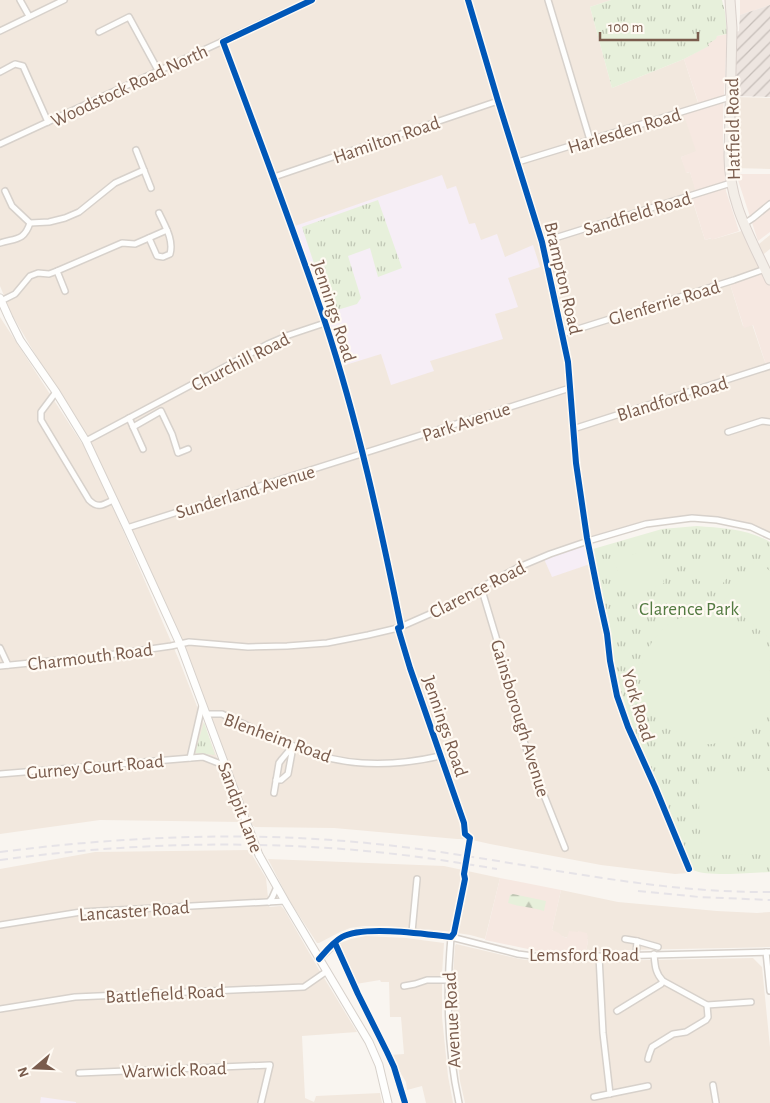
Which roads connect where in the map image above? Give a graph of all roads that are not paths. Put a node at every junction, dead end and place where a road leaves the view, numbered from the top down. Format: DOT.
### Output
graph roads {
  1 [pos="20,0"];
  2 [pos="64,0"];
  3 [pos="312,0"];
  4 [pos="468,0"];
  5 [pos="548,0"];
  6 [pos="730,0"];
  7 [pos="29,16"];
  8 [pos="0,31"];
  9 [pos="99,32"];
  10 [pos="223,42"];
  11 [pos="0,72"];
  12 [pos="159,72"];
  13 [pos="730,97"];
  14 [pos="498,101"];
  15 [pos="48,122"];
  16 [pos="590,140"];
  17 [pos="0,144"];
  18 [pos="136,150"];
  19 [pos="518,162"];
  20 [pos="144,170"];
  21 [pos="274,177"];
  22 [pos="731,183"];
  23 [pos="151,188"];
  24 [pos="5,191"];
  25 [pos="770,204"];
  26 [pos="159,213"];
  27 [pos="30,223"];
  28 [pos="743,224"];
  29 [pos="167,230"];
  30 [pos="149,238"];
  31 [pos="542,242"];
  32 [pos="0,243"];
  33 [pos="765,269"];
  34 [pos="57,271"];
  35 [pos="770,280"];
  36 [pos="65,291"];
  37 [pos="1,299"];
  38 [pos="325,323"];
  39 [pos="562,334"];
  40 [pos="770,366"];
  41 [pos="570,388"];
  42 [pos="56,392"];
  43 [pos="157,403"];
  44 [pos="161,411"];
  45 [pos="129,418"];
  46 [pos="770,422"];
  47 [pos="133,427"];
  48 [pos="573,429"];
  49 [pos="728,432"];
  50 [pos="86,441"];
  51 [pos="143,449"];
  52 [pos="188,449"];
  53 [pos="362,454"];
  54 [pos="113,500"];
  55 [pos="127,528"];
  56 [pos="770,536"];
  57 [pos="588,541"];
  58 [pos="481,587"];
  59 [pos="400,627"];
  60 [pos="180,644"];
  61 [pos="0,648"];
  62 [pos="8,665"];
  63 [pos="0,666"];
  64 [pos="202,706"];
  65 [pos="206,715"];
  66 [pos="293,746"];
  67 [pos="440,756"];
  68 [pos="190,758"];
  69 [pos="226,766"];
  70 [pos="0,774"];
  71 [pos="276,780"];
  72 [pos="274,793"];
  73 [pos="466,834"];
  74 [pos="565,848"];
  75 [pos="689,869"];
  76 [pos="416,879"];
  77 [pos="277,887"];
  78 [pos="285,901"];
  79 [pos="268,902"];
  80 [pos="0,925"];
  81 [pos="412,932"];
  82 [pos="451,937"];
  83 [pos="625,939"];
  84 [pos="637,941"];
  85 [pos="658,947"];
  86 [pos="768,952"];
  87 [pos="654,954"];
  88 [pos="636,955"];
  89 [pos="599,956"];
  90 [pos="319,958"];
  91 [pos="327,971"];
  92 [pos="447,980"];
  93 [pos="662,981"];
  94 [pos="404,986"];
  95 [pos="770,991"];
  96 [pos="751,1002"];
  97 [pos="707,1005"];
  98 [pos="0,1009"];
  99 [pos="617,1011"];
  100 [pos="648,1058"];
  101 [pos="79,1073"];
  102 [pos="712,1085"];
  103 [pos="648,1086"];
  104 [pos="610,1094"];
  105 [pos="594,1097"];
  106 [pos="261,1103"];
  107 [pos="388,1103"];
  108 [pos="459,1103"];
  109 [pos="716,1103"];
  1 -- 7 [label="street"];
  2 -- 7 [label="street"];
  3 -- 10 [label="street, Woodstock Road North"];
  4 -- 14 [label="street, Brampton Road"];
  5 -- 16 [label="street"];
  6 -- 13 [label="main road, Hatfield Road"];
  7 -- 8 [label="street"];
  9 -- 12 [label="street"];
  10 -- 12 [label="street, Woodstock Road North"];
  10 -- 21 [label="street, Jennings Road"];
  11 -- 15 [label="street"];
  12 -- 15 [label="street, Woodstock Road North"];
  13 -- 16 [label="street, Harlesden Road"];
  13 -- 22 [label="main road, Hatfield Road"];
  14 -- 19 [label="street, Brampton Road"];
  14 -- 21 [label="street, Hamilton Road"];
  15 -- 17 [label="street, Woodstock Road North"];
  16 -- 19 [label="street, Harlesden Road"];
  18 -- 20 [label="street"];
  19 -- 31 [label="street, Brampton Road"];
  20 -- 23 [label="street"];
  20 -- 27 [label="street"];
  21 -- 38 [label="street, Jennings Road"];
  22 -- 28 [label="main road, Hatfield Road"];
  22 -- 31 [label="street, Sandfield Road"];
  24 -- 27 [label="street"];
  25 -- 28 [label="street"];
  26 -- 29 [label="street"];
  27 -- 32 [label="street"];
  28 -- 33 [label="main road, Hatfield Road"];
  29 -- 30 [label="street"];
  29 -- 30 [label="street"];
  30 -- 34 [label="street"];
  31 -- 39 [label="street, Brampton Road"];
  33 -- 35 [label="main road, Hatfield Road"];
  33 -- 39 [label="street, Glenferrie Road"];
  34 -- 36 [label="street"];
  34 -- 37 [label="street"];
  37 -- 42 [label="street, Sandpit Lane"];
  38 -- 43 [label="street, Churchill Road"];
  38 -- 53 [label="street, Jennings Road"];
  39 -- 41 [label="street, Brampton Road"];
  40 -- 48 [label="street, Blandford Road"];
  41 -- 48 [label="street, Brampton Road"];
  41 -- 53 [label="street, Park Avenue"];
  42 -- 50 [label="street, Sandpit Lane"];
  42 -- 54 [label="street"];
  43 -- 44 [label="street"];
  43 -- 45 [label="street, Churchill Road"];
  44 -- 47 [label="street"];
  44 -- 52 [label="street"];
  45 -- 47 [label="street"];
  45 -- 50 [label="street, Churchill Road"];
  46 -- 49 [label="street"];
  47 -- 51 [label="street"];
  48 -- 57 [label="street, Brampton Road"];
  50 -- 54 [label="street, Sandpit Lane"];
  53 -- 55 [label="street, Sunderland Avenue"];
  53 -- 59 [label="street, Jennings Road"];
  54 -- 55 [label="street, Sandpit Lane"];
  55 -- 60 [label="street, Sandpit Lane"];
  56 -- 57 [label="street, Clarence Road"];
  57 -- 58 [label="street, Clarence Road"];
  57 -- 75 [label="street, York Road"];
  58 -- 59 [label="street, Clarence Road"];
  58 -- 74 [label="street, Gainsborough Avenue"];
  59 -- 60 [label="street, Clarence Road"];
  59 -- 67 [label="street, Jennings Road"];
  60 -- 62 [label="street, Charmouth Road"];
  60 -- 64 [label="street, Sandpit Lane"];
  61 -- 62 [label="street"];
  62 -- 63 [label="street, Charmouth Road"];
  64 -- 65 [label="street, Sandpit Lane"];
  64 -- 68 [label="street, Gurney Court Road"];
  65 -- 66 [label="street, Blenheim Road"];
  65 -- 69 [label="street, Sandpit Lane"];
  66 -- 67 [label="street, Blenheim Road"];
  66 -- 71 [label="street"];
  66 -- 71 [label="street"];
  67 -- 73 [label="street, Jennings Road"];
  68 -- 69 [label="street, Gurney Court Road"];
  68 -- 70 [label="street, Gurney Court Road"];
  69 -- 77 [label="street, Sandpit Lane, bridge"];
  71 -- 72 [label="street"];
  76 -- 81 [label="street"];
  77 -- 78 [label="street, Sandpit Lane"];
  77 -- 79 [label="street"];
  78 -- 79 [label="street, Lancaster Road"];
  78 -- 90 [label="street, Sandpit Lane"];
  79 -- 80 [label="street, Lancaster Road"];
  81 -- 82 [label="street, Lemsford Road"];
  81 -- 90 [label="street, Lemsford Road"];
  82 -- 89 [label="street, Lemsford Road"];
  82 -- 92 [label="street, Avenue Road"];
  83 -- 84 [label="street"];
  84 -- 85 [label="street"];
  84 -- 88 [label="street"];
  86 -- 87 [label="street, Lemsford Road"];
  86 -- 95 [label="street"];
  87 -- 88 [label="street, Lemsford Road"];
  87 -- 93 [label="street"];
  88 -- 89 [label="street, Lemsford Road"];
  89 -- 104 [label="street"];
  90 -- 91 [label="street, Sandpit Lane"];
  91 -- 98 [label="street, Battlefield Road"];
  91 -- 107 [label="street, Sandpit Lane"];
  92 -- 94 [label="street"];
  92 -- 108 [label="street, Avenue Road"];
  93 -- 97 [label="street"];
  93 -- 99 [label="street"];
  96 -- 97 [label="street"];
  97 -- 100 [label="street"];
  101 -- 106 [label="street, Warwick Road"];
  102 -- 109 [label="street"];
  103 -- 104 [label="street"];
  104 -- 105 [label="street"];
}
